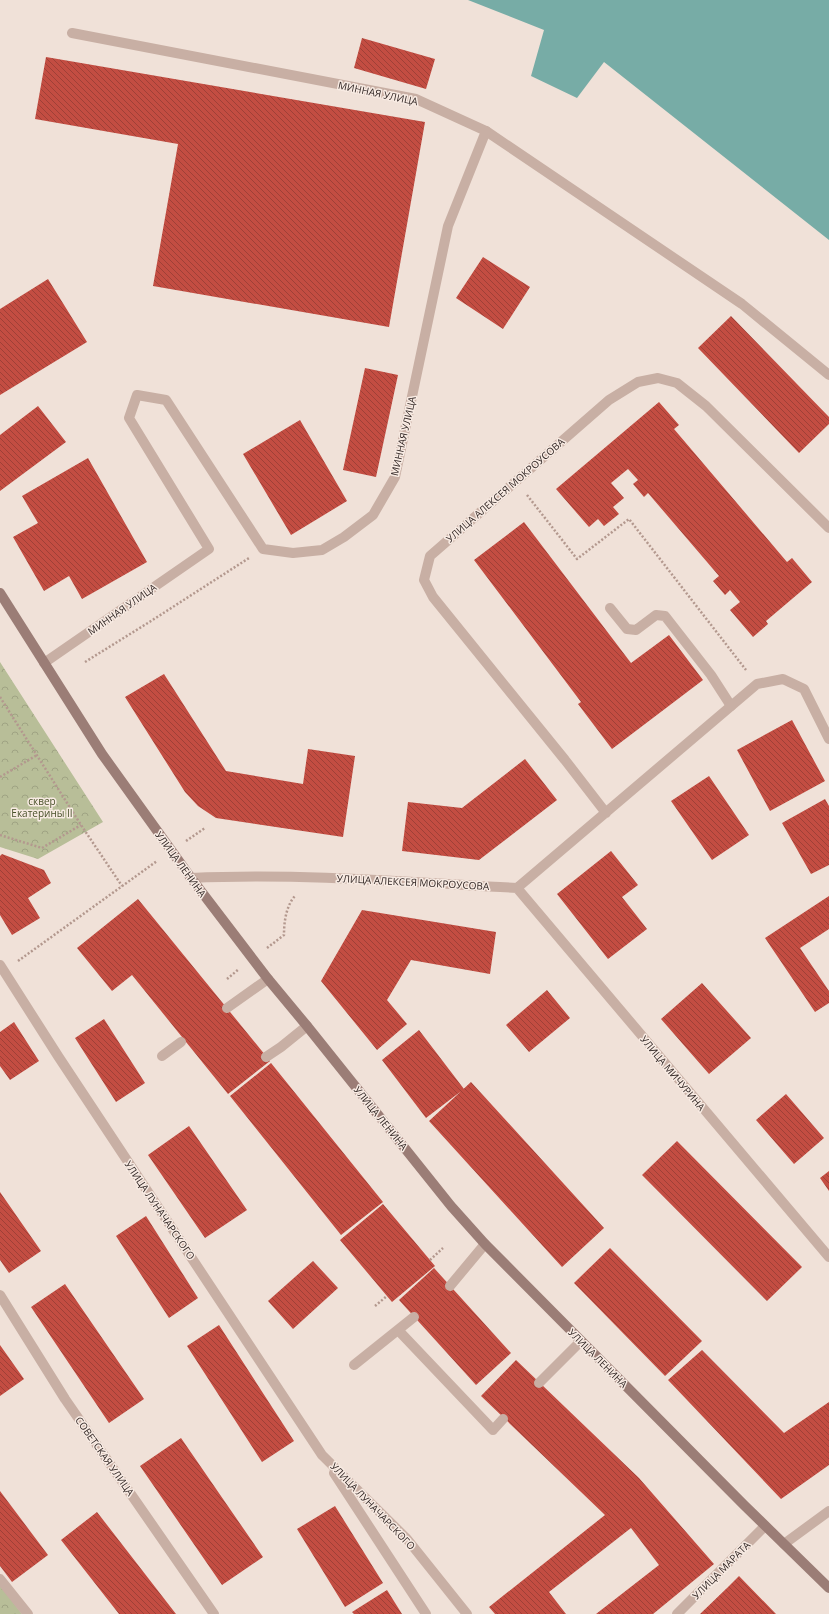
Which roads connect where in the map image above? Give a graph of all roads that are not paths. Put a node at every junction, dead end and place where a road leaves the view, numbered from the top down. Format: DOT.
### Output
graph roads {
  1 [pos="72,33"];
  2 [pos="486,131"];
  3 [pos="829,375"];
  4 [pos="829,528"];
  5 [pos="0,593"];
  6 [pos="610,608"];
  7 [pos="44,663"];
  8 [pos="731,706"];
  9 [pos="829,739"];
  10 [pos="606,813"];
  11 [pos="191,878"];
  12 [pos="517,888"];
  13 [pos="2,968"];
  14 [pos="268,979"];
  15 [pos="228,1008"];
  16 [pos="307,1026"];
  17 [pos="181,1042"];
  18 [pos="162,1056"];
  19 [pos="266,1057"];
  20 [pos="486,1244"];
  21 [pos="829,1257"];
  22 [pos="450,1286"];
  23 [pos="0,1295"];
  24 [pos="414,1317"];
  25 [pos="398,1330"];
  26 [pos="580,1341"];
  27 [pos="354,1365"];
  28 [pos="539,1383"];
  29 [pos="504,1419"];
  30 [pos="322,1455"];
  31 [pos="829,1511"];
  32 [pos="765,1526"];
  33 [pos="784,1544"];
  34 [pos="0,1579"];
  35 [pos="829,1588"];
  36 [pos="28,1614"];
  37 [pos="214,1614"];
  38 [pos="426,1614"];
  39 [pos="467,1614"];
  40 [pos="677,1614"];
  1 -- 2 [label="street, МИННАЯ УЛИЦА"];
  2 -- 3 [label="street"];
  2 -- 7 [label="street, МИННАЯ УЛИЦА"];
  4 -- 10 [label="street, УЛИЦА АЛЕКСЕЯ МОКРОУСОВА"];
  5 -- 7 [label="main road, УЛИЦА ЛЕНИНА"];
  6 -- 8 [label="street"];
  7 -- 11 [label="main road, УЛИЦА ЛЕНИНА"];
  8 -- 9 [label="street"];
  8 -- 10 [label="street"];
  10 -- 12 [label="street"];
  11 -- 12 [label="street, УЛИЦА АЛЕКСЕЯ МОКРОУСОВА"];
  11 -- 14 [label="main road, УЛИЦА ЛЕНИНА"];
  12 -- 21 [label="street, УЛИЦА МИЧУРИНА"];
  13 -- 30 [label="street, УЛИЦА ЛУНАЧАРСКОГО"];
  14 -- 15 [label="street"];
  14 -- 16 [label="main road, УЛИЦА ЛЕНИНА"];
  16 -- 19 [label="street"];
  16 -- 20 [label="main road, УЛИЦА ЛЕНИНА"];
  17 -- 18 [label="street"];
  20 -- 22 [label="street"];
  20 -- 26 [label="main road, УЛИЦА ЛЕНИНА"];
  23 -- 37 [label="street, СОВЕТСКАЯ УЛИЦА"];
  24 -- 25 [label="street"];
  25 -- 27 [label="street"];
  25 -- 29 [label="street"];
  26 -- 28 [label="street"];
  26 -- 32 [label="main road, УЛИЦА ЛЕНИНА"];
  30 -- 38 [label="street, УЛИЦА ЛУНАЧАРСКОГО"];
  30 -- 39 [label="street, УЛИЦА ЛУНАЧАРСКОГО"];
  31 -- 33 [label="street"];
  32 -- 33 [label="main road, УЛИЦА ЛЕНИНА"];
  32 -- 40 [label="street, УЛИЦА МАРАТА"];
  33 -- 35 [label="main road, УЛИЦА ЛЕНИНА"];
  34 -- 36 [label="street"];
}
